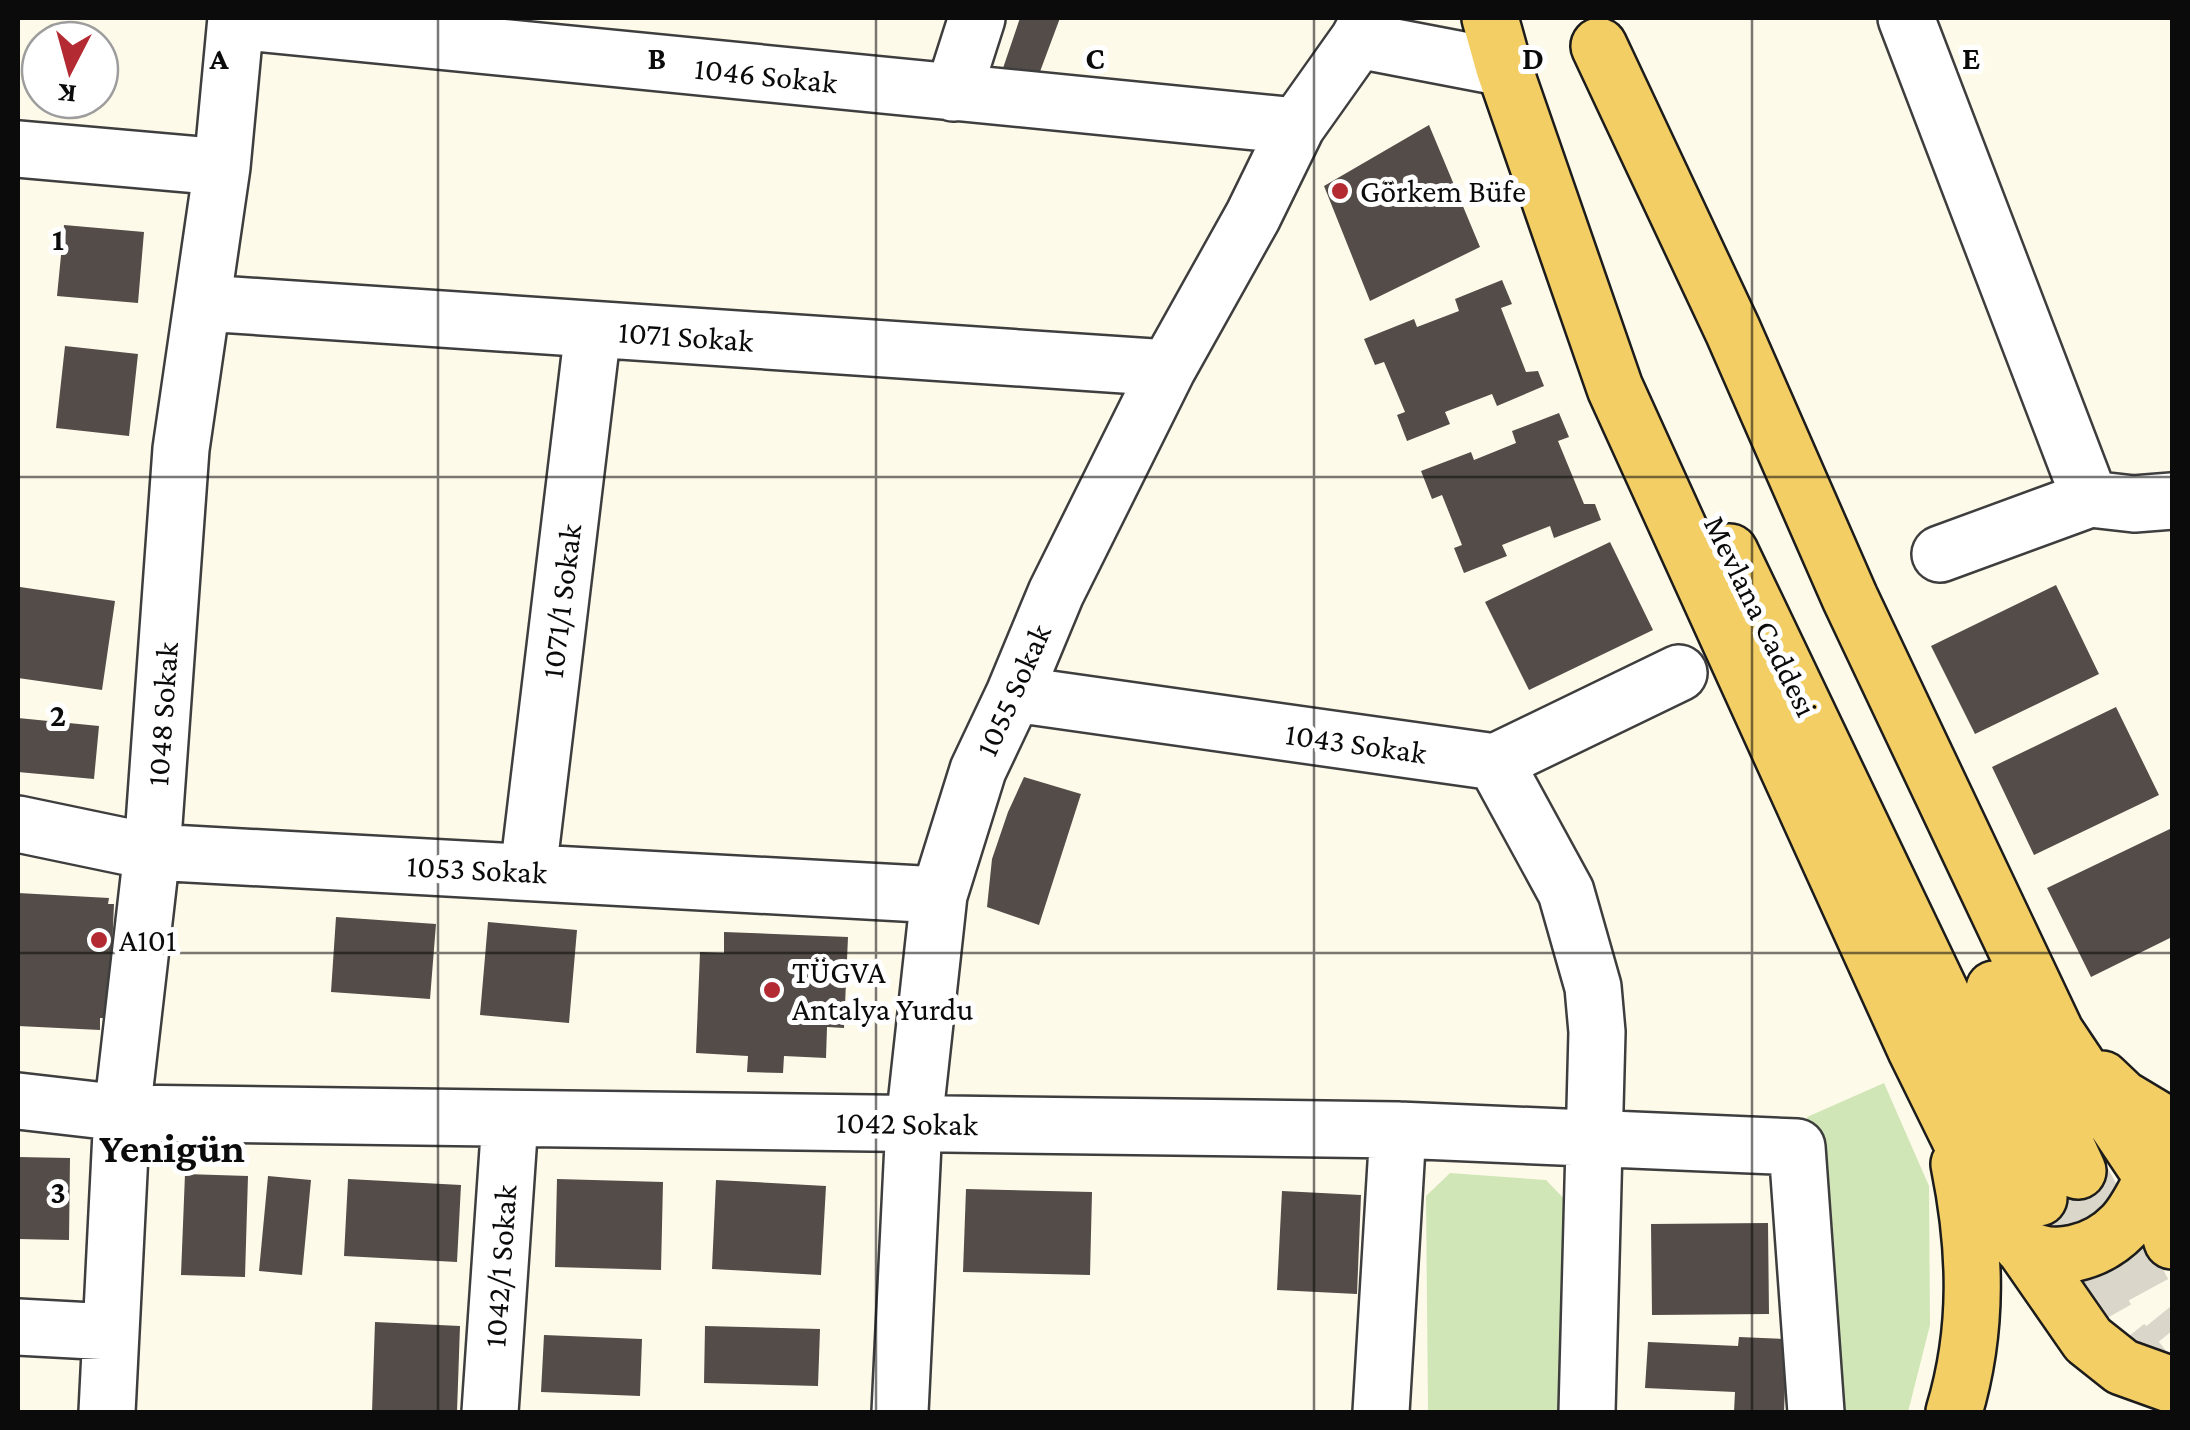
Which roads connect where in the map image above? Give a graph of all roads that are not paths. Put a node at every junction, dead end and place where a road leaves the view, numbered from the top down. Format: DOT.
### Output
graph roads {
  1 [pos="977,18"];
  2 [pos="1526,18"];
  3 [pos="1906,18"];
  4 [pos="236,19"];
  5 [pos="1364,29"];
  6 [pos="1596,32"];
  7 [pos="1497,43"];
  8 [pos="953,94"];
  9 [pos="1297,126"];
  10 [pos="18,149"];
  11 [pos="222,167"];
  12 [pos="204,303"];
  13 [pos="592,330"];
  14 [pos="1168,368"];
  15 [pos="2090,499"];
  16 [pos="2172,501"];
  17 [pos="1940,554"];
  18 [pos="1679,674"];
  19 [pos="1014,694"];
  20 [pos="1495,762"];
  21 [pos="18,824"];
  22 [pos="152,852"];
  23 [pos="528,872"];
  24 [pos="939,895"];
  25 [pos="2056,1033"];
  26 [pos="18,1101"];
  27 [pos="122,1113"];
  28 [pos="1949,1116"];
  29 [pos="510,1120"];
  30 [pos="914,1123"];
  31 [pos="2172,1128"];
  32 [pos="1398,1130"];
  33 [pos="1594,1140"];
  34 [pos="2153,1178"];
  35 [pos="2046,1205"];
  36 [pos="2172,1241"];
  37 [pos="18,1327"];
  38 [pos="111,1332"];
  39 [pos="2172,1385"];
  40 [pos="108,1412"];
  41 [pos="490,1412"];
  42 [pos="900,1412"];
  43 [pos="1381,1412"];
  44 [pos="1587,1412"];
  45 [pos="1816,1412"];
  46 [pos="1954,1412"];
  1 -- 8 [label="street"];
  2 -- 35 [label="main road, Mevlana Caddesi"];
  3 -- 15 [label="street"];
  4 -- 8 [label="street, 1046 Sokak"];
  4 -- 11 [label="street, 1048 Sokak"];
  5 -- 7 [label="street, 1055 Sokak"];
  5 -- 9 [label="street, 1055 Sokak"];
  6 -- 25 [label="main road"];
  6 -- 35 [label="main road, Mevlana Caddesi"];
  7 -- 28 [label="main road"];
  8 -- 9 [label="street, 1046 Sokak"];
  9 -- 14 [label="street, 1055 Sokak"];
  10 -- 11 [label="street"];
  11 -- 12 [label="street, 1048 Sokak"];
  12 -- 13 [label="street, 1071 Sokak"];
  12 -- 22 [label="street, 1048 Sokak"];
  13 -- 14 [label="street, 1071 Sokak"];
  13 -- 23 [label="street, 1071/1 Sokak"];
  14 -- 19 [label="street, 1055 Sokak"];
  15 -- 16 [label="street"];
  15 -- 17 [label="street"];
  18 -- 20 [label="street"];
  19 -- 20 [label="street, 1043 Sokak"];
  19 -- 24 [label="street, 1055 Sokak"];
  20 -- 33 [label="street"];
  21 -- 22 [label="street, 1053 Sokak"];
  22 -- 23 [label="street, 1053 Sokak"];
  22 -- 27 [label="street, 1048 Sokak"];
  23 -- 24 [label="street, 1053 Sokak"];
  24 -- 30 [label="street, 1055 Sokak"];
  25 -- 31 [label="main road"];
  25 -- 34 [label="main road"];
  26 -- 27 [label="street, 1042 Sokak"];
  27 -- 29 [label="street, 1042 Sokak"];
  27 -- 38 [label="street, 1048 Sokak"];
  28 -- 35 [label="main road"];
  28 -- 46 [label="main road"];
  29 -- 30 [label="street, 1042 Sokak"];
  29 -- 41 [label="street, 1042/1 Sokak"];
  30 -- 32 [label="street, 1042 Sokak"];
  30 -- 42 [label="street, 1055 Sokak"];
  32 -- 33 [label="street, 1042 Sokak"];
  32 -- 43 [label="street"];
  33 -- 44 [label="street"];
  33 -- 45 [label="street, 1042 Sokak"];
  34 -- 35 [label="main road"];
  34 -- 36 [label="main road"];
  35 -- 39 [label="main road"];
  37 -- 38 [label="street"];
  38 -- 40 [label="street, 1048 Sokak"];
}
